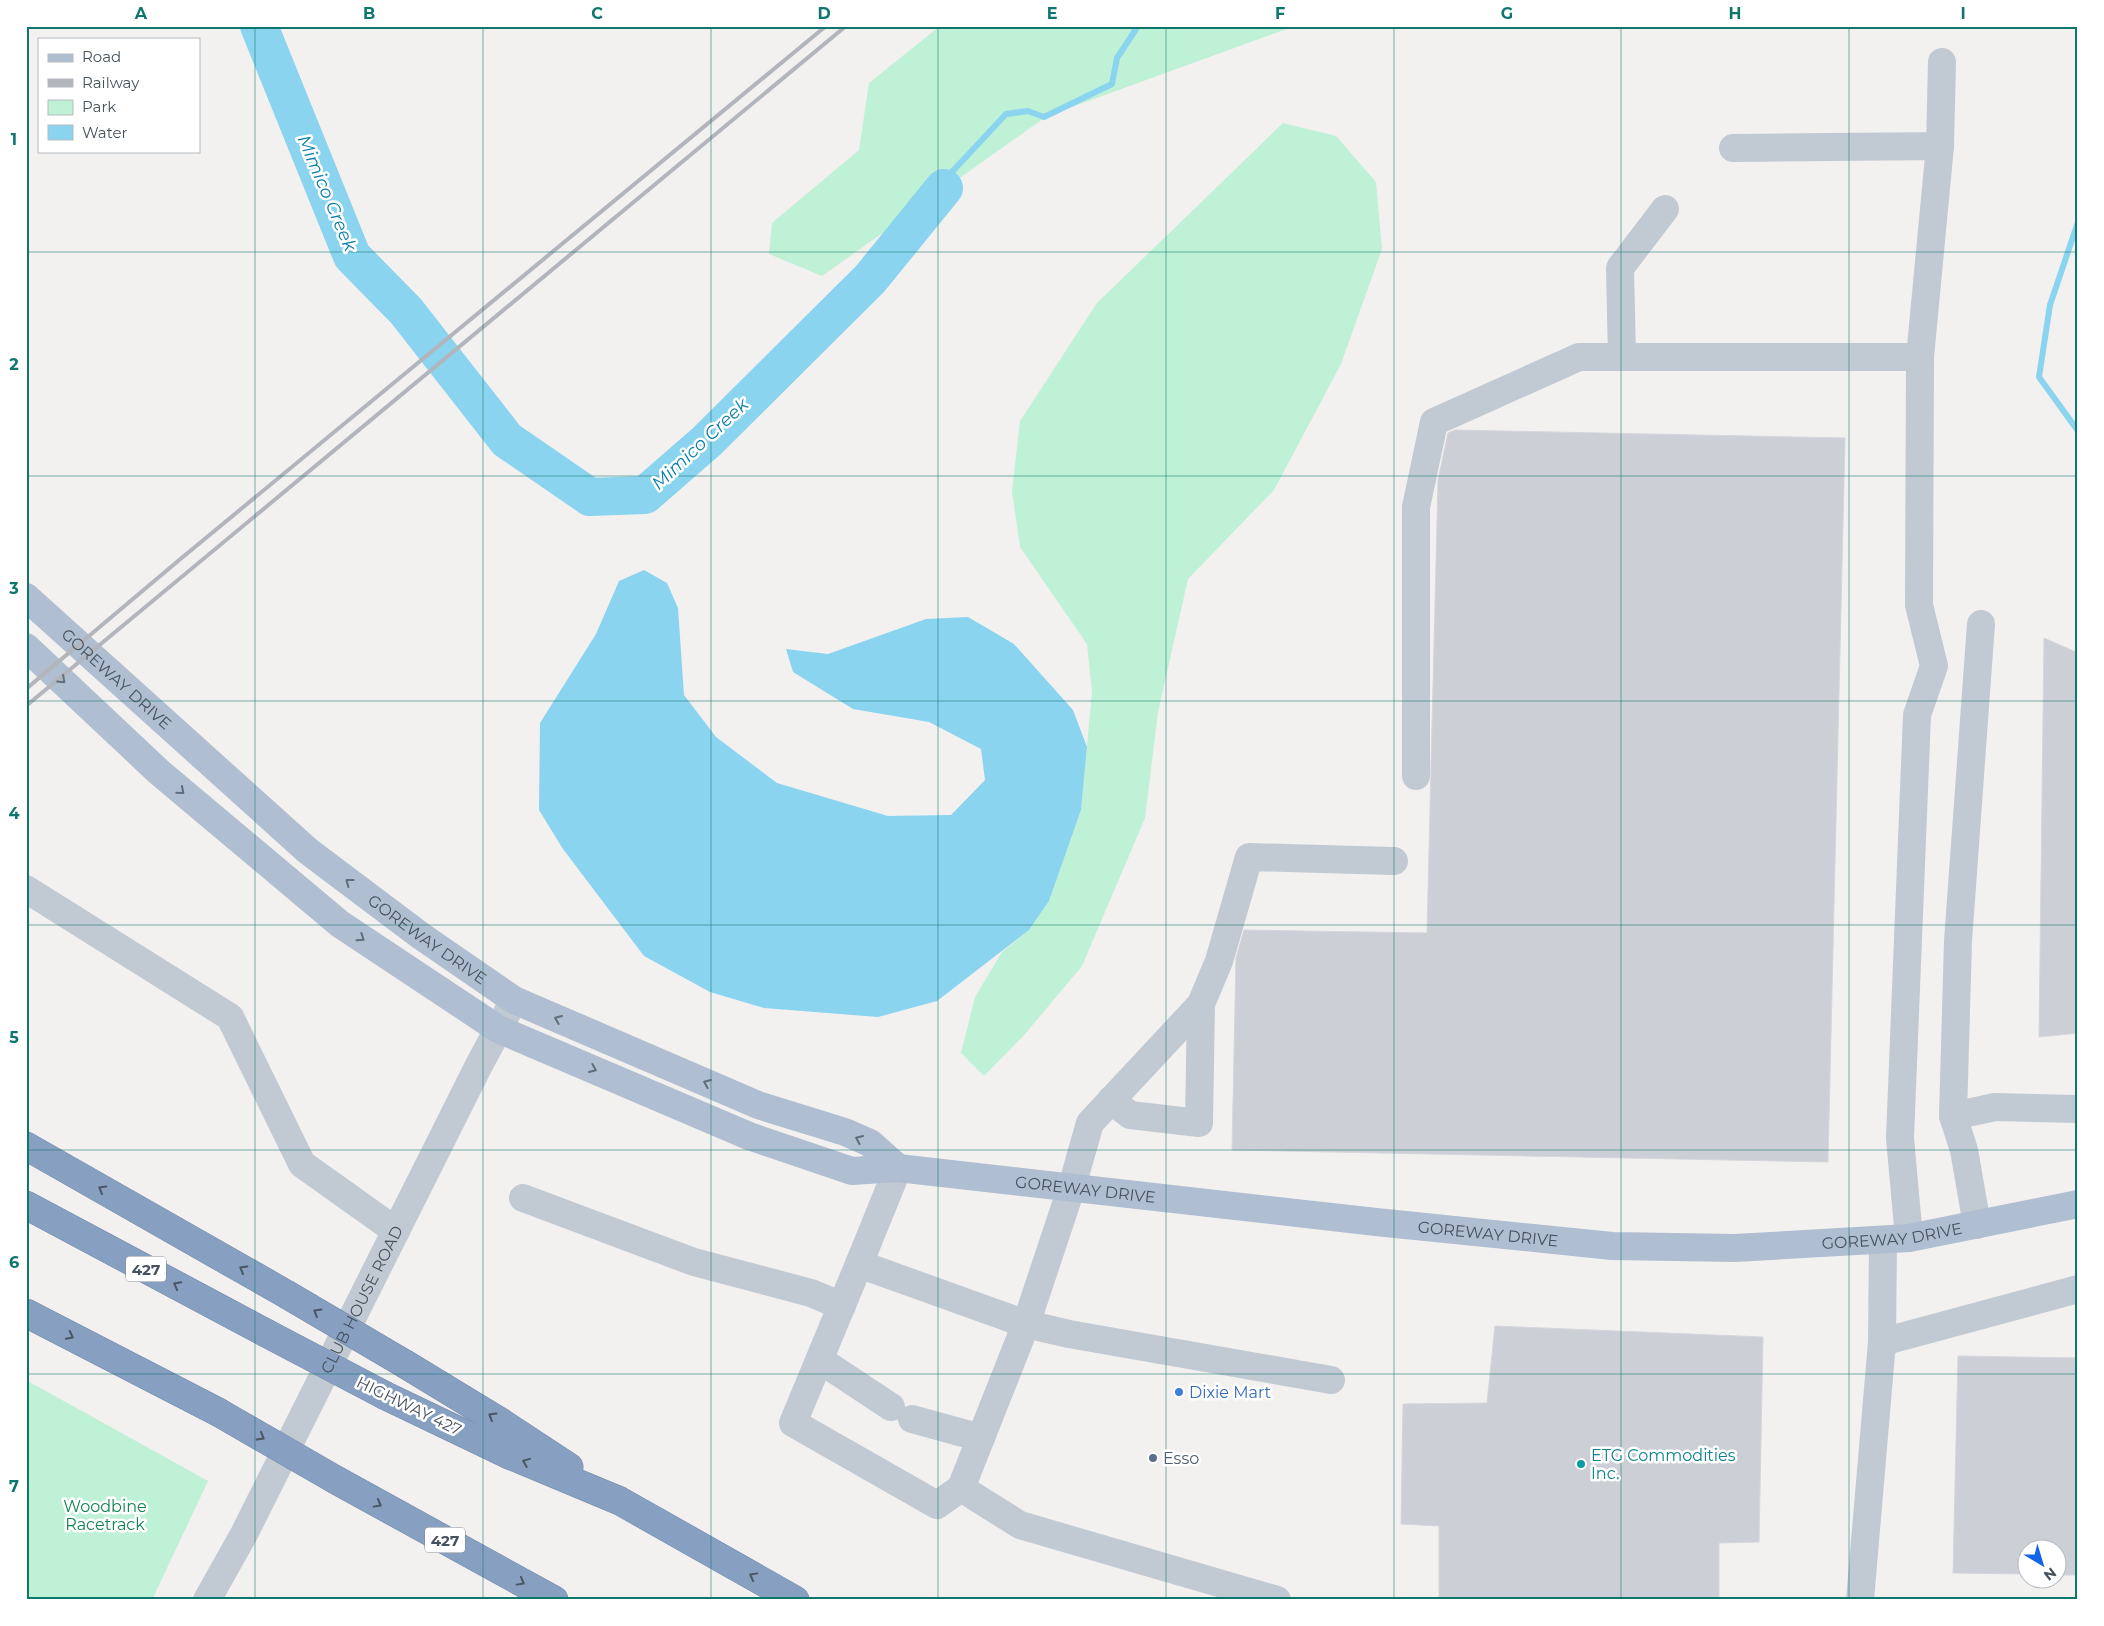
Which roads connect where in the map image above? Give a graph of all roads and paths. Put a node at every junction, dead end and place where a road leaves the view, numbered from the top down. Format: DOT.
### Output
graph roads {
  1 [pos="1942,62"];
  2 [pos="1940,146"];
  3 [pos="1733,148"];
  4 [pos="1665,209"];
  5 [pos="1622,357"];
  6 [pos="1920,357"];
  7 [pos="26,597"];
  8 [pos="1981,624"];
  9 [pos="26,647"];
  10 [pos="1416,776"];
  11 [pos="1394,861"];
  12 [pos="26,889"];
  13 [pos="514,1000"];
  14 [pos="1201,1004"];
  15 [pos="498,1029"];
  16 [pos="1111,1100"];
  17 [pos="2078,1110"];
  18 [pos="1954,1116"];
  19 [pos="26,1146"];
  20 [pos="898,1168"];
  21 [pos="1072,1186"];
  22 [pos="523,1198"];
  23 [pos="2078,1204"];
  24 [pos="26,1205"];
  25 [pos="1977,1225"];
  26 [pos="396,1230"];
  27 [pos="1896,1239"];
  28 [pos="860,1264"];
  29 [pos="2078,1289"];
  30 [pos="842,1306"];
  31 [pos="26,1314"];
  32 [pos="1026,1324"];
  33 [pos="1882,1342"];
  34 [pos="820,1360"];
  35 [pos="1331,1380"];
  36 [pos="981,1438"];
  37 [pos="961,1488"];
  38 [pos="620,1501"];
  39 [pos="207,1600"];
  40 [pos="554,1600"];
  41 [pos="795,1600"];
  42 [pos="1277,1600"];
  43 [pos="1860,1600"];
  1 -- 2 [label="street"];
  2 -- 3 [label="street"];
  2 -- 6 [label="street"];
  4 -- 5 [label="street"];
  5 -- 6 [label="street"];
  5 -- 10 [label="street"];
  6 -- 27 [label="street"];
  13 -- 7 [label="main road, GOREWAY DRIVE, one-way"];
  8 -- 18 [label="street"];
  9 -- 15 [label="main road, GOREWAY DRIVE, one-way"];
  11 -- 14 [label="street"];
  12 -- 26 [label="street"];
  13 -- 15 [label="street, CLUB HOUSE ROAD"];
  20 -- 13 [label="main road, GOREWAY DRIVE, one-way"];
  14 -- 16 [label="street"];
  14 -- 16 [label="street"];
  15 -- 20 [label="main road, GOREWAY DRIVE, one-way"];
  15 -- 26 [label="street, CLUB HOUSE ROAD"];
  16 -- 21 [label="street"];
  17 -- 18 [label="street"];
  18 -- 25 [label="street"];
  38 -- 19 [label="highway, one-way, bridge"];
  20 -- 21 [label="main road, GOREWAY DRIVE"];
  20 -- 28 [label="street"];
  21 -- 27 [label="main road, GOREWAY DRIVE"];
  21 -- 32 [label="street"];
  22 -- 30 [label="street"];
  23 -- 25 [label="main road, GOREWAY DRIVE"];
  38 -- 24 [label="highway, HIGHWAY 427 / 427, one-way, bridge"];
  25 -- 27 [label="main road, GOREWAY DRIVE"];
  26 -- 39 [label="street, CLUB HOUSE ROAD"];
  27 -- 33 [label="street"];
  28 -- 30 [label="street"];
  28 -- 32 [label="street"];
  29 -- 33 [label="street"];
  30 -- 34 [label="street"];
  31 -- 40 [label="highway, 427, one-way, bridge"];
  32 -- 35 [label="street"];
  32 -- 36 [label="street"];
  33 -- 43 [label="street"];
  34 -- 36 [label="street"];
  34 -- 37 [label="street"];
  36 -- 37 [label="street"];
  37 -- 42 [label="street"];
  41 -- 38 [label="highway, HIGHWAY 427 / 427, one-way"];
}
